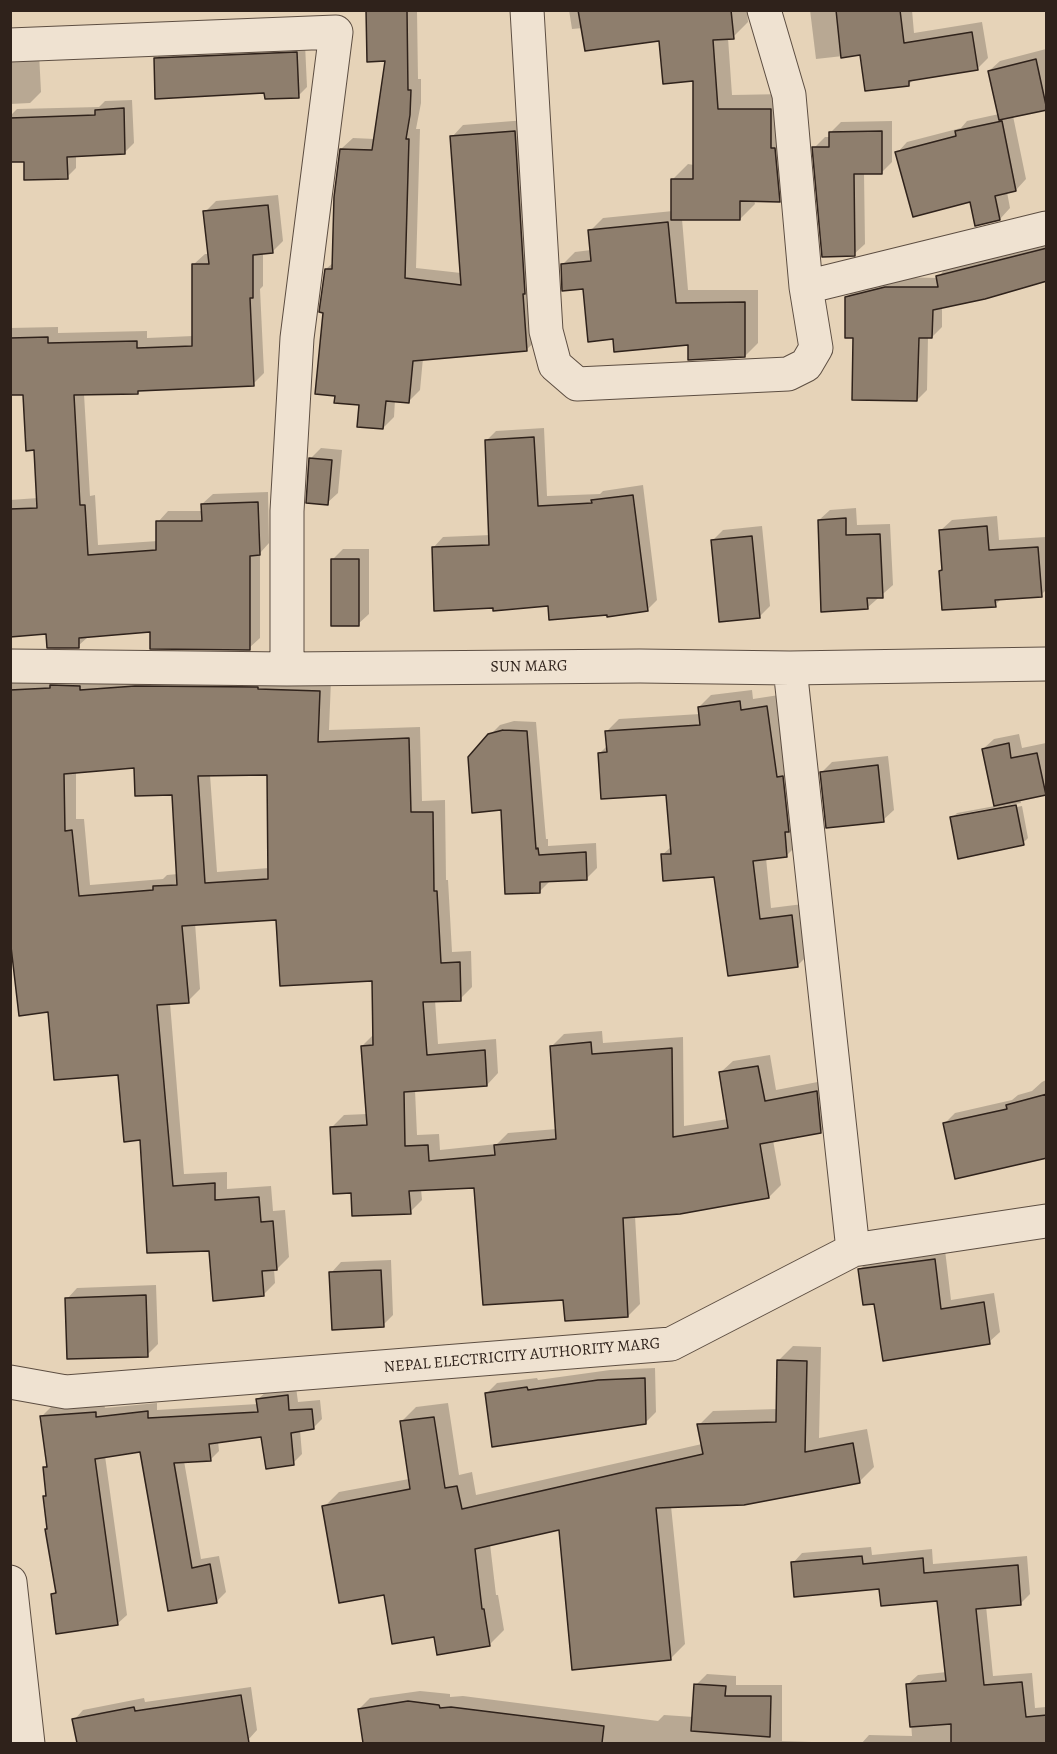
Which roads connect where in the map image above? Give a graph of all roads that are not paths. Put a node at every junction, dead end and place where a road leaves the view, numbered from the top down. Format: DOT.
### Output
graph roads {
  1 [pos="527,10"];
  2 [pos="765,10"];
  3 [pos="10,45"];
  4 [pos="1047,228"];
  5 [pos="806,287"];
  6 [pos="1047,664"];
  7 [pos="10,666"];
  8 [pos="790,668"];
  9 [pos="287,669"];
  10 [pos="1047,1221"];
  11 [pos="853,1250"];
  12 [pos="10,1382"];
  13 [pos="10,1582"];
  14 [pos="28,1743"];
  1 -- 5 [label="street"];
  2 -- 5 [label="street"];
  3 -- 9 [label="street"];
  4 -- 5 [label="street"];
  6 -- 8 [label="street, SUN MARG"];
  7 -- 9 [label="street, SUN MARG"];
  8 -- 9 [label="street, SUN MARG"];
  8 -- 11 [label="street"];
  10 -- 11 [label="street, NEPAL ELECTRICITY AUTHORITY MARG"];
  11 -- 12 [label="street, NEPAL ELECTRICITY AUTHORITY MARG"];
  13 -- 14 [label="street"];
}
